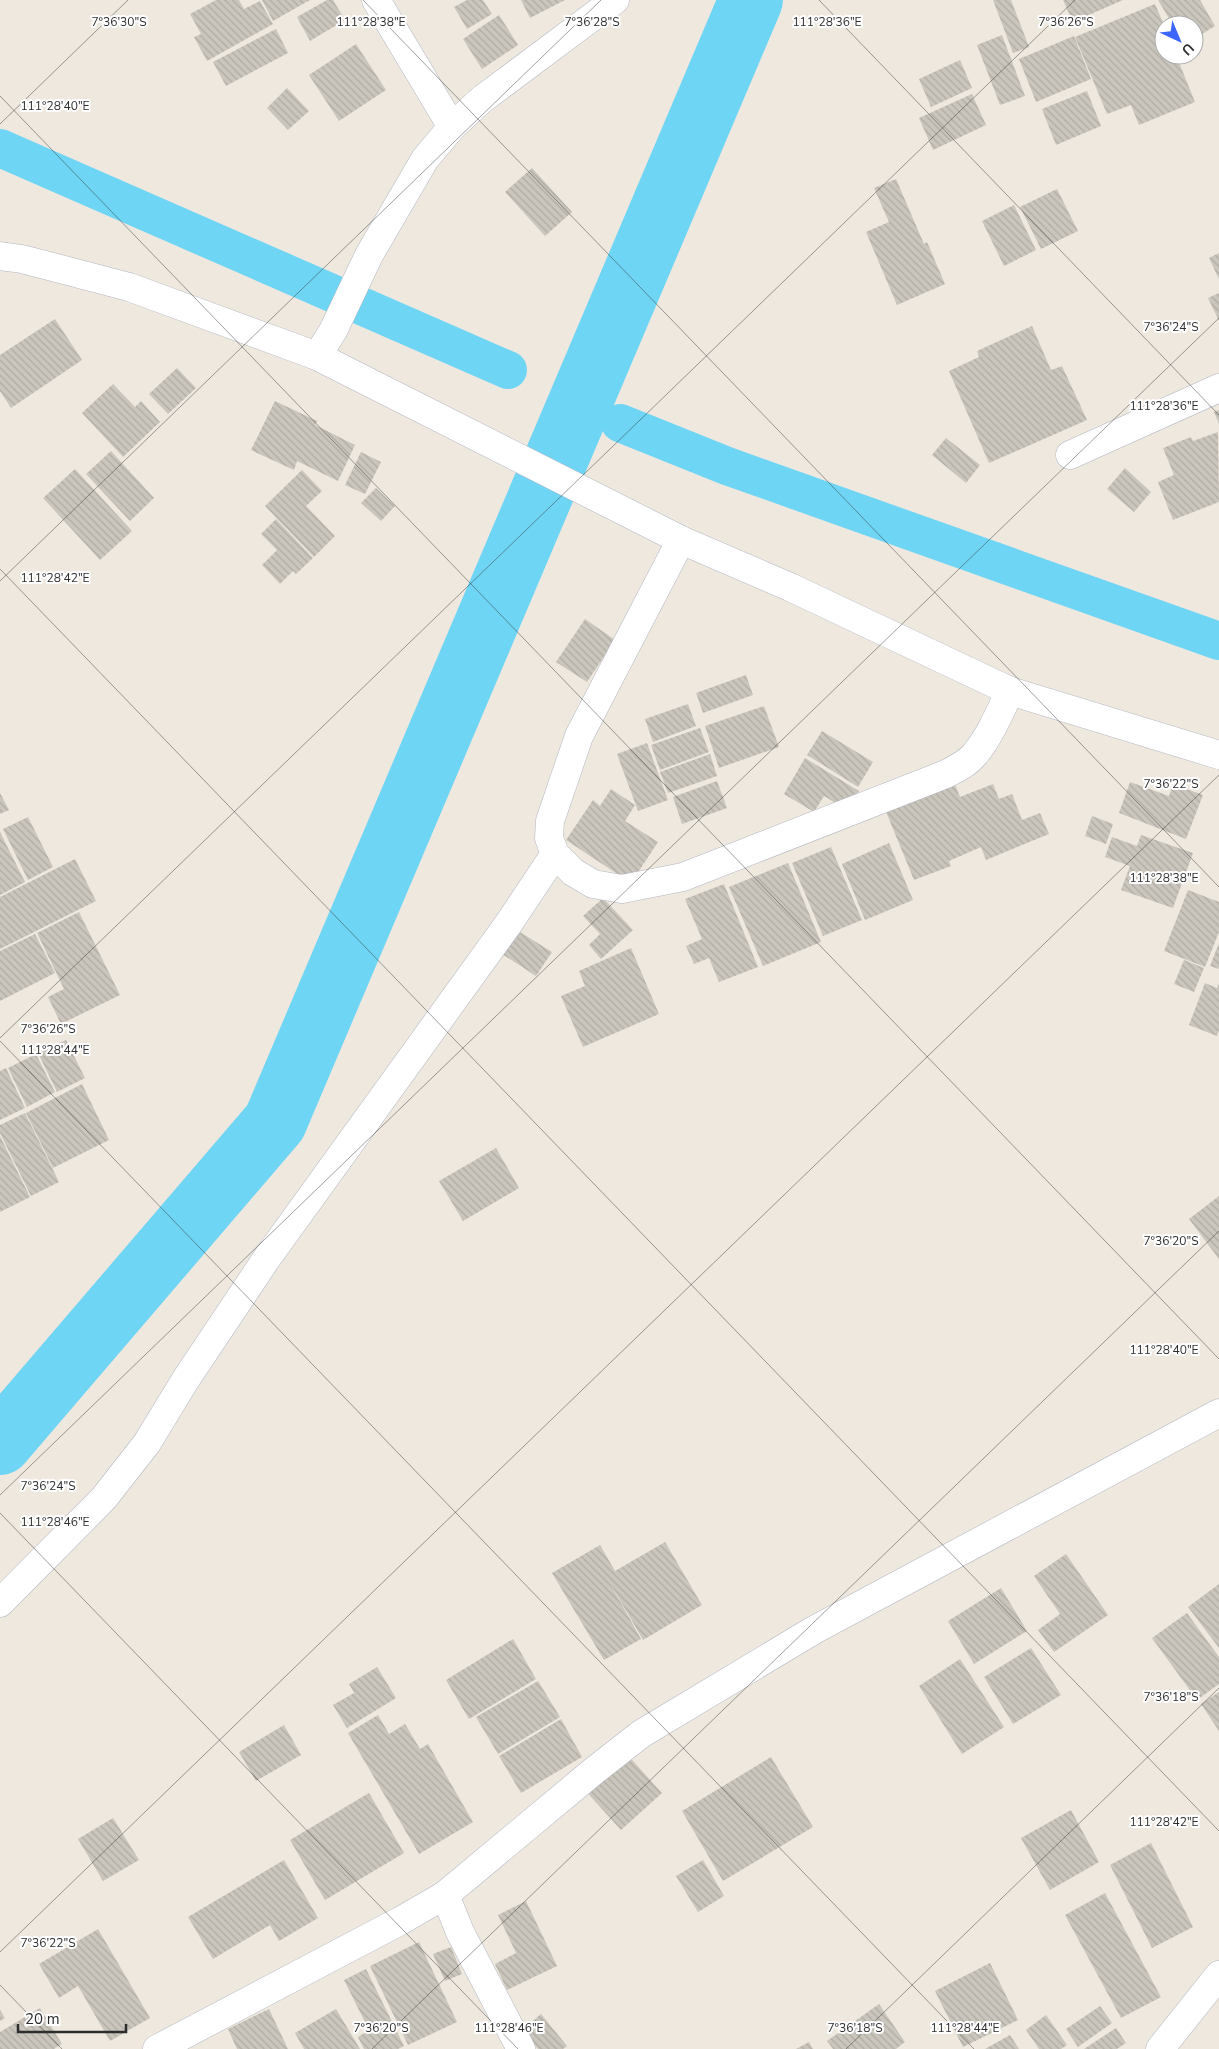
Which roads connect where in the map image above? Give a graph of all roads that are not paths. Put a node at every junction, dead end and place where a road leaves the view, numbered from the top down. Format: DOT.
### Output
graph roads {
  1 [pos="376,0"];
  2 [pos="616,0"];
  3 [pos="452,127"];
  4 [pos="0,256"];
  5 [pos="317,356"];
  6 [pos="1219,388"];
  7 [pos="1070,455"];
  8 [pos="681,540"];
  9 [pos="1010,691"];
  10 [pos="1219,755"];
  11 [pos="554,854"];
  12 [pos="1219,1413"];
  13 [pos="0,1603"];
  14 [pos="445,1895"];
  15 [pos="1219,1976"];
  16 [pos="157,2049"];
  17 [pos="521,2049"];
  18 [pos="1160,2049"];
  1 -- 3 [label="street"];
  2 -- 3 [label="street"];
  3 -- 5 [label="street"];
  4 -- 5 [label="street"];
  5 -- 8 [label="street"];
  6 -- 7 [label="street"];
  8 -- 9 [label="street"];
  8 -- 11 [label="street"];
  9 -- 10 [label="street"];
  9 -- 11 [label="street"];
  11 -- 13 [label="street"];
  12 -- 14 [label="street"];
  14 -- 16 [label="street"];
  14 -- 17 [label="street"];
  15 -- 18 [label="street"];
}
